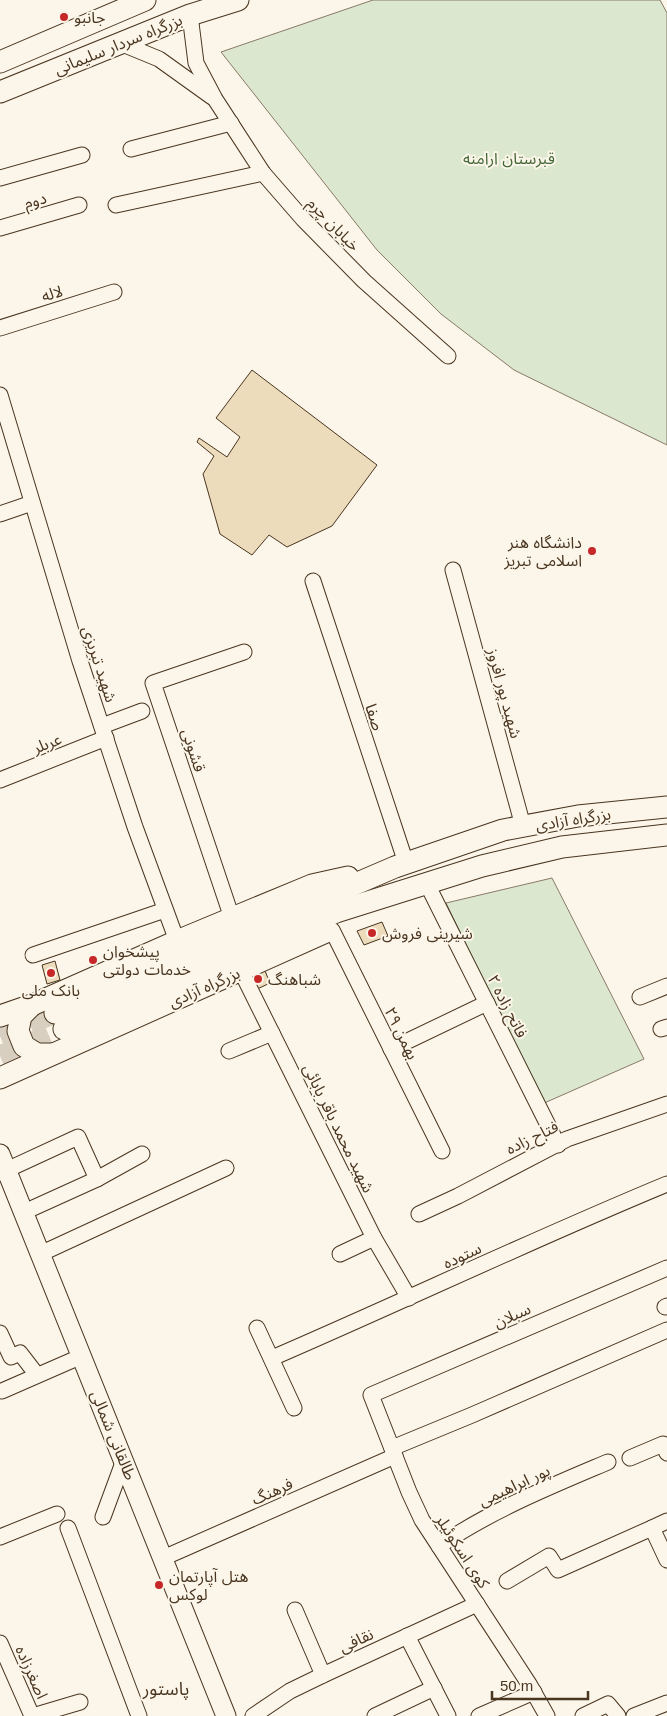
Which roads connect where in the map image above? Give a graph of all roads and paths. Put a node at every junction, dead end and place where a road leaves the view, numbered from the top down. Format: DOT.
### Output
graph roads {
  1 [pos="238,0"];
  2 [pos="142,1"];
  3 [pos="190,15"];
  4 [pos="120,44"];
  5 [pos="0,62"];
  6 [pos="0,92"];
  7 [pos="215,99"];
  8 [pos="231,123"];
  9 [pos="132,149"];
  10 [pos="82,155"];
  11 [pos="264,173"];
  12 [pos="0,178"];
  13 [pos="79,205"];
  14 [pos="116,205"];
  15 [pos="0,228"];
  16 [pos="114,292"];
  17 [pos="0,328"];
  18 [pos="448,356"];
  19 [pos="0,395"];
  20 [pos="4,423"];
  21 [pos="32,503"];
  22 [pos="0,514"];
  23 [pos="453,570"];
  24 [pos="313,581"];
  25 [pos="244,652"];
  26 [pos="142,711"];
  27 [pos="104,732"];
  28 [pos="0,780"];
  29 [pos="667,807"];
  30 [pos="523,826"];
  31 [pos="667,835"];
  32 [pos="400,865"];
  33 [pos="427,884"];
  34 [pos="407,891"];
  35 [pos="164,910"];
  36 [pos="232,918"];
  37 [pos="332,930"];
  38 [pos="177,941"];
  39 [pos="33,954"];
  40 [pos="240,971"];
  41 [pos="667,986"];
  42 [pos="640,997"];
  43 [pos="487,1004"];
  44 [pos="32,1005"];
  45 [pos="0,1016"];
  46 [pos="272,1032"];
  47 [pos="391,1049"];
  48 [pos="228,1051"];
  49 [pos="52,1054"];
  50 [pos="0,1078"];
  51 [pos="667,1104"];
  52 [pos="558,1144"];
  53 [pos="442,1151"];
  54 [pos="142,1154"];
  55 [pos="2,1166"];
  56 [pos="226,1168"];
  57 [pos="97,1179"];
  58 [pos="667,1184"];
  59 [pos="34,1208"];
  60 [pos="419,1214"];
  61 [pos="374,1238"];
  62 [pos="40,1254"];
  63 [pos="340,1254"];
  64 [pos="667,1268"];
  65 [pos="409,1298"];
  66 [pos="257,1328"];
  67 [pos="667,1330"];
  68 [pos="0,1333"];
  69 [pos="82,1356"];
  70 [pos="272,1358"];
  71 [pos="36,1375"];
  72 [pos="2,1391"];
  73 [pos="371,1395"];
  74 [pos="294,1408"];
  75 [pos="665,1449"];
  76 [pos="393,1452"];
  77 [pos="630,1458"];
  78 [pos="124,1460"];
  79 [pos="608,1462"];
  80 [pos="57,1514"];
  81 [pos="103,1517"];
  82 [pos="667,1521"];
  83 [pos="68,1528"];
  84 [pos="652,1528"];
  85 [pos="0,1537"];
  86 [pos="439,1546"];
  87 [pos="163,1558"];
  88 [pos="667,1560"];
  89 [pos="507,1581"];
  90 [pos="477,1604"];
  91 [pos="295,1610"];
  92 [pos="407,1636"];
  93 [pos="0,1643"];
  94 [pos="323,1675"];
  95 [pos="434,1688"];
  96 [pos="534,1692"];
  97 [pos="80,1702"];
  98 [pos="667,1702"];
  99 [pos="33,1716"];
  100 [pos="139,1716"];
  101 [pos="226,1716"];
  102 [pos="253,1716"];
  103 [pos="376,1716"];
  104 [pos="448,1716"];
  105 [pos="479,1716"];
  106 [pos="547,1716"];
  107 [pos="583,1716"];
  108 [pos="618,1716"];
  109 [pos="634,1716"];
  1 -- 3 [label="highway, بزرگراه سردار سلیمانی"];
  2 -- 5 [label="highway, بزرگراه سردار سلیمانی"];
  3 -- 4 [label="highway, بزرگراه سردار سلیمانی"];
  3 -- 7 [label="street"];
  4 -- 6 [label="highway, بزرگراه سردار سلیمانی"];
  4 -- 7 [label="street"];
  7 -- 8 [label="street, خیابان چرم"];
  8 -- 9 [label="street"];
  8 -- 11 [label="street, خیابان چرم"];
  10 -- 12 [label="street"];
  11 -- 14 [label="street"];
  11 -- 18 [label="street, خیابان چرم"];
  13 -- 15 [label="street, دوم"];
  16 -- 17 [label="street, لاله"];
  19 -- 20 [label="street, شهید تبریزی"];
  20 -- 21 [label="street, شهید تبریزی"];
  21 -- 22 [label="street"];
  21 -- 27 [label="street, شهید تبریزی"];
  23 -- 30 [label="street, شهید پور افروز"];
  24 -- 32 [label="street, صفا"];
  25 -- 36 [label="street, قشونی"];
  26 -- 27 [label="street, عربلر"];
  27 -- 28 [label="street, عربلر"];
  27 -- 35 [label="street, شهید تبریزی"];
  29 -- 30 [label="highway, بزرگراه آزادی"];
  30 -- 32 [label="highway, بزرگراه آزادی"];
  31 -- 33 [label="highway, بزرگراه آزادی"];
  32 -- 34 [label="highway, بزرگراه آزادی"];
  32 -- 36 [label="highway, بزرگراه آزادی"];
  33 -- 34 [label="highway, بزرگراه آزادی"];
  33 -- 43 [label="street, فاتح زاده ۲"];
  34 -- 37 [label="highway, بزرگراه آزادی"];
  35 -- 38 [label="street, شهید تبریزی"];
  35 -- 39 [label="street"];
  36 -- 38 [label="highway, بزرگراه آزادی"];
  37 -- 40 [label="highway, بزرگراه آزادی"];
  37 -- 47 [label="street, ۲۹ بهمن"];
  38 -- 44 [label="highway, بزرگراه آزادی"];
  40 -- 46 [label="street, شهید محمد باقر بابائی"];
  40 -- 49 [label="highway, بزرگراه آزادی"];
  41 -- 42 [label="street"];
  43 -- 47 [label="street"];
  43 -- 52 [label="street, فاتح زاده ۲"];
  44 -- 45 [label="highway, بزرگراه آزادی"];
  44 -- 49 [label="highway"];
  46 -- 48 [label="street"];
  46 -- 61 [label="street, شهید محمد باقر بابائی"];
  47 -- 53 [label="street, ۲۹ بهمن"];
  49 -- 50 [label="highway, بزرگراه آزادی"];
  51 -- 52 [label="street, فتاح زاده"];
  52 -- 60 [label="street, فتاح زاده"];
  54 -- 57 [label="street"];
  55 -- 57 [label="street"];
  55 -- 62 [label="main road, طالقانی شمالی"];
  56 -- 62 [label="street"];
  57 -- 59 [label="street"];
  58 -- 65 [label="street, ستوده"];
  61 -- 63 [label="street"];
  61 -- 65 [label="street, شهید محمد باقر بابائی"];
  62 -- 69 [label="main road, طالقانی شمالی"];
  64 -- 73 [label="street, سبلان"];
  65 -- 70 [label="street, ستوده"];
  66 -- 70 [label="street"];
  67 -- 76 [label="street, فرهنگ"];
  68 -- 71 [label="street"];
  69 -- 71 [label="street"];
  69 -- 78 [label="main road, طالقانی شمالی"];
  70 -- 74 [label="street"];
  71 -- 72 [label="street"];
  73 -- 76 [label="street, کوی اسکوئیلر"];
  75 -- 77 [label="street"];
  76 -- 86 [label="street, کوی اسکوئیلر"];
  76 -- 87 [label="street, فرهنگ"];
  78 -- 81 [label="street"];
  78 -- 87 [label="main road, طالقانی شمالی"];
  79 -- 86 [label="street, پور ابراهیمی"];
  80 -- 85 [label="street"];
  82 -- 84 [label="street"];
  83 -- 100 [label="street"];
  84 -- 88 [label="street"];
  84 -- 89 [label="street"];
  86 -- 90 [label="street, کوی اسکوئیلر"];
  87 -- 101 [label="main road, طالقانی شمالی"];
  90 -- 92 [label="street, نقافی"];
  90 -- 96 [label="street, کوی اسکوئیلر"];
  91 -- 94 [label="street"];
  92 -- 94 [label="street, نقافی"];
  92 -- 95 [label="street"];
  93 -- 99 [label="street, اصغرزاده"];
  94 -- 102 [label="street, نقافی"];
  95 -- 103 [label="street"];
  95 -- 104 [label="street"];
  96 -- 105 [label="street"];
  96 -- 106 [label="street, کوی اسکوئیلر"];
  97 -- 99 [label="street"];
  98 -- 109 [label="street"];
  107 -- 108 [label="street"];
}
